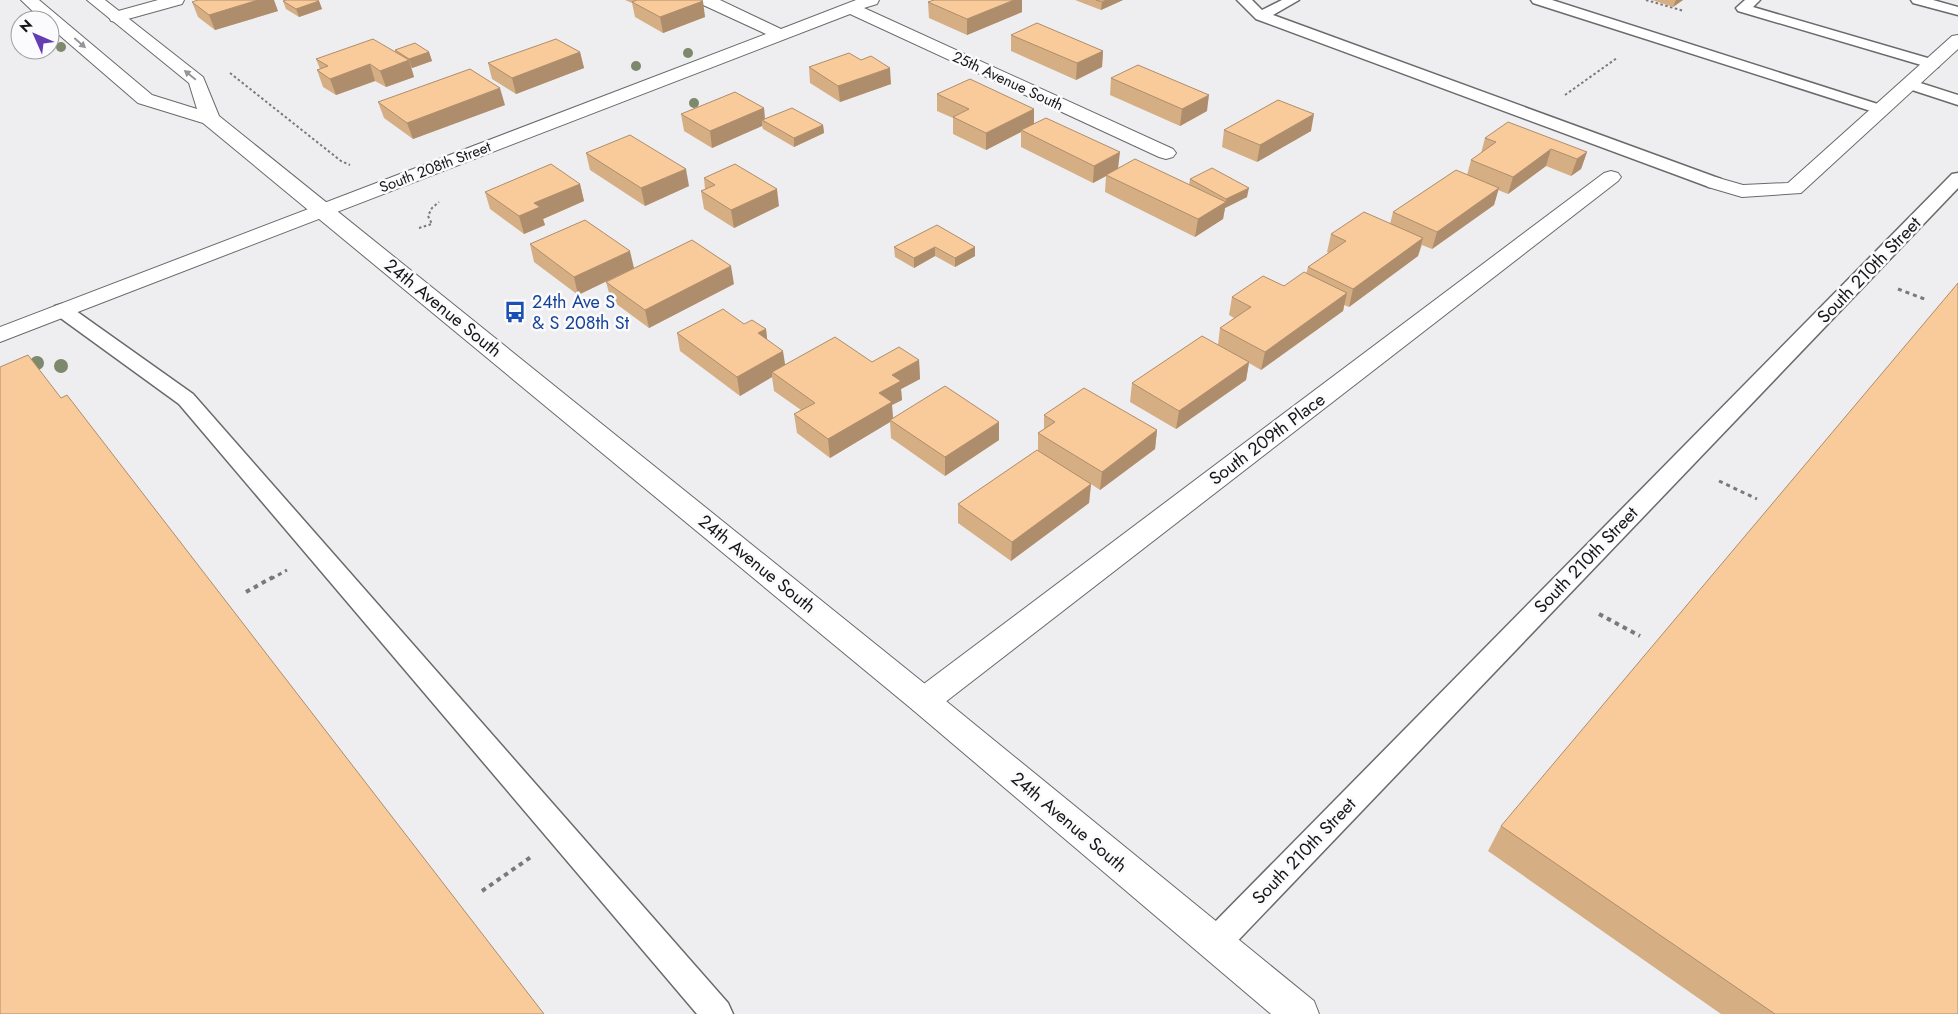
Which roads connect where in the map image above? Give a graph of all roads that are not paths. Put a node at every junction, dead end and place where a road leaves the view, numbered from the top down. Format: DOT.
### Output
graph roads {
  1 [pos="29,0"];
  2 [pos="95,0"];
  3 [pos="176,0"];
  4 [pos="707,0"];
  5 [pos="871,0"];
  6 [pos="1244,0"];
  7 [pos="1292,0"];
  8 [pos="1538,0"];
  9 [pos="1753,0"];
  10 [pos="1918,0"];
  11 [pos="850,8"];
  12 [pos="1958,11"];
  13 [pos="117,16"];
  14 [pos="1261,16"];
  15 [pos="781,35"];
  16 [pos="1958,40"];
  17 [pos="1933,64"];
  18 [pos="1911,85"];
  19 [pos="1958,100"];
  20 [pos="1882,110"];
  21 [pos="210,119"];
  22 [pos="1166,153"];
  23 [pos="1610,177"];
  24 [pos="1958,178"];
  25 [pos="1715,183"];
  26 [pos="323,210"];
  27 [pos="62,310"];
  28 [pos="0,335"];
  29 [pos="924,701"];
  30 [pos="1215,943"];
  31 [pos="717,1014"];
  32 [pos="1300,1014"];
  1 -- 21 [label="street, 24th Avenue South, one-way"];
  2 -- 13 [label="street"];
  3 -- 13 [label="street"];
  4 -- 15 [label="street"];
  5 -- 11 [label="street, South 208th Street"];
  6 -- 14 [label="lane"];
  7 -- 14 [label="lane"];
  8 -- 20 [label="lane"];
  9 -- 17 [label="lane"];
  10 -- 12 [label="lane"];
  11 -- 15 [label="street, South 208th Street"];
  11 -- 22 [label="street, 25th Avenue South"];
  21 -- 13 [label="street, one-way"];
  14 -- 25 [label="lane"];
  15 -- 26 [label="street, South 208th Street"];
  16 -- 17 [label="street"];
  17 -- 18 [label="street"];
  18 -- 19 [label="lane"];
  18 -- 20 [label="street"];
  20 -- 25 [label="street"];
  21 -- 26 [label="street, 24th Avenue South"];
  23 -- 29 [label="street, South 209th Place"];
  24 -- 30 [label="lane, South 210th Street"];
  26 -- 27 [label="street, South 208th Street"];
  26 -- 29 [label="street, 24th Avenue South"];
  27 -- 28 [label="street, South 208th Street"];
  27 -- 31 [label="lane"];
  29 -- 30 [label="street, 24th Avenue South"];
  30 -- 32 [label="street, 24th Avenue South"];
}
